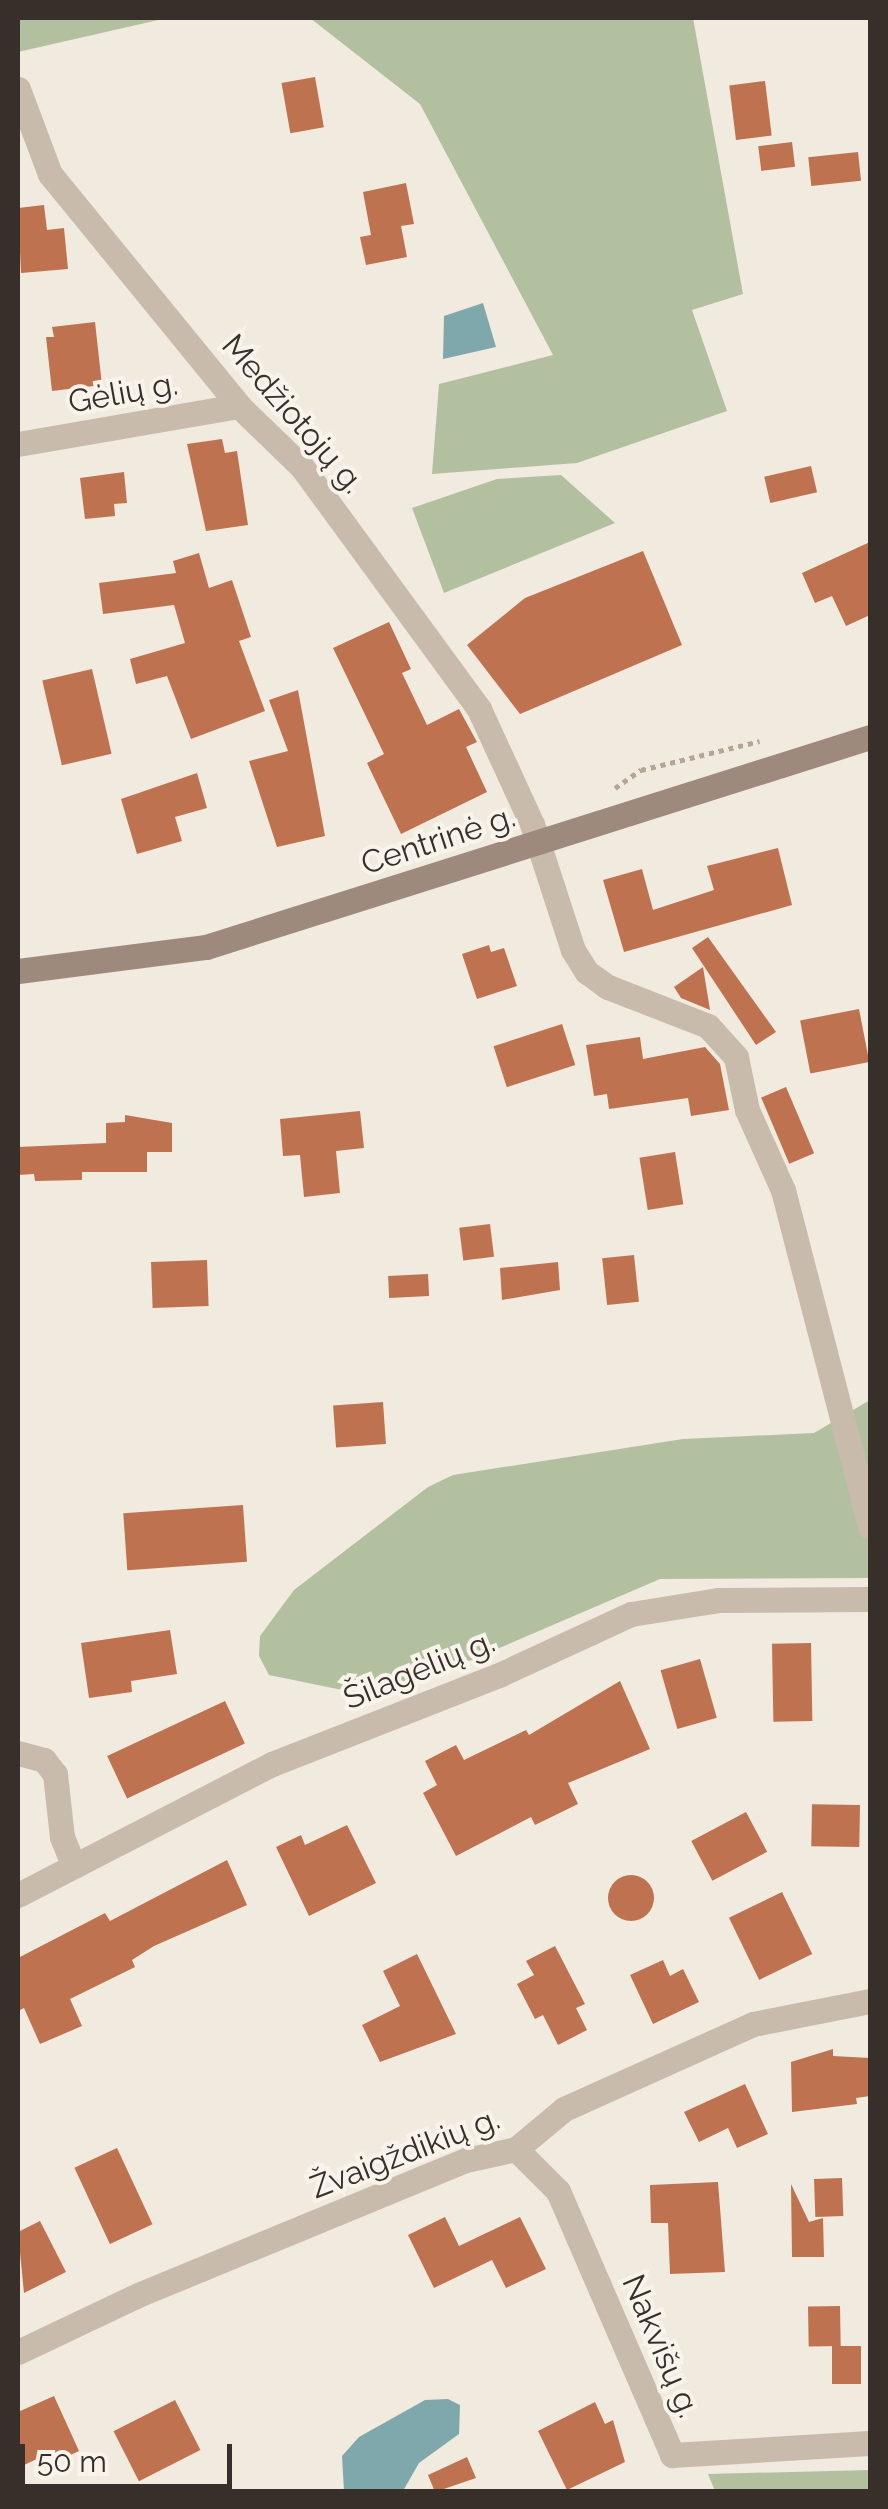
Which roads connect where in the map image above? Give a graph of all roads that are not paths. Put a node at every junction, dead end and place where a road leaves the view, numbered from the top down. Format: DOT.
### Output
graph roads {
  1 [pos="18,89"];
  2 [pos="239,406"];
  3 [pos="18,444"];
  4 [pos="870,737"];
  5 [pos="539,842"];
  6 [pos="18,971"];
  7 [pos="870,1528"];
  8 [pos="870,1598"];
  9 [pos="18,1753"];
  10 [pos="74,1866"];
  11 [pos="18,1896"];
  12 [pos="870,2000"];
  13 [pos="516,2149"];
  14 [pos="18,2352"];
  15 [pos="870,2443"];
  1 -- 2 [label="street, Medžiotojų g."];
  2 -- 3 [label="street, Gėlių g."];
  2 -- 5 [label="street, Medžiotojų g."];
  4 -- 5 [label="main road, Centrinė g."];
  5 -- 6 [label="main road, Centrinė g."];
  5 -- 7 [label="street, Medžiotojų g."];
  8 -- 10 [label="street, Šilagėlių g."];
  9 -- 10 [label="street"];
  10 -- 11 [label="street, Šilagėlių g."];
  12 -- 13 [label="street, Žvaigždikių g."];
  13 -- 14 [label="street, Žvaigždikių g."];
  13 -- 15 [label="street, Nakvišų g."];
}
